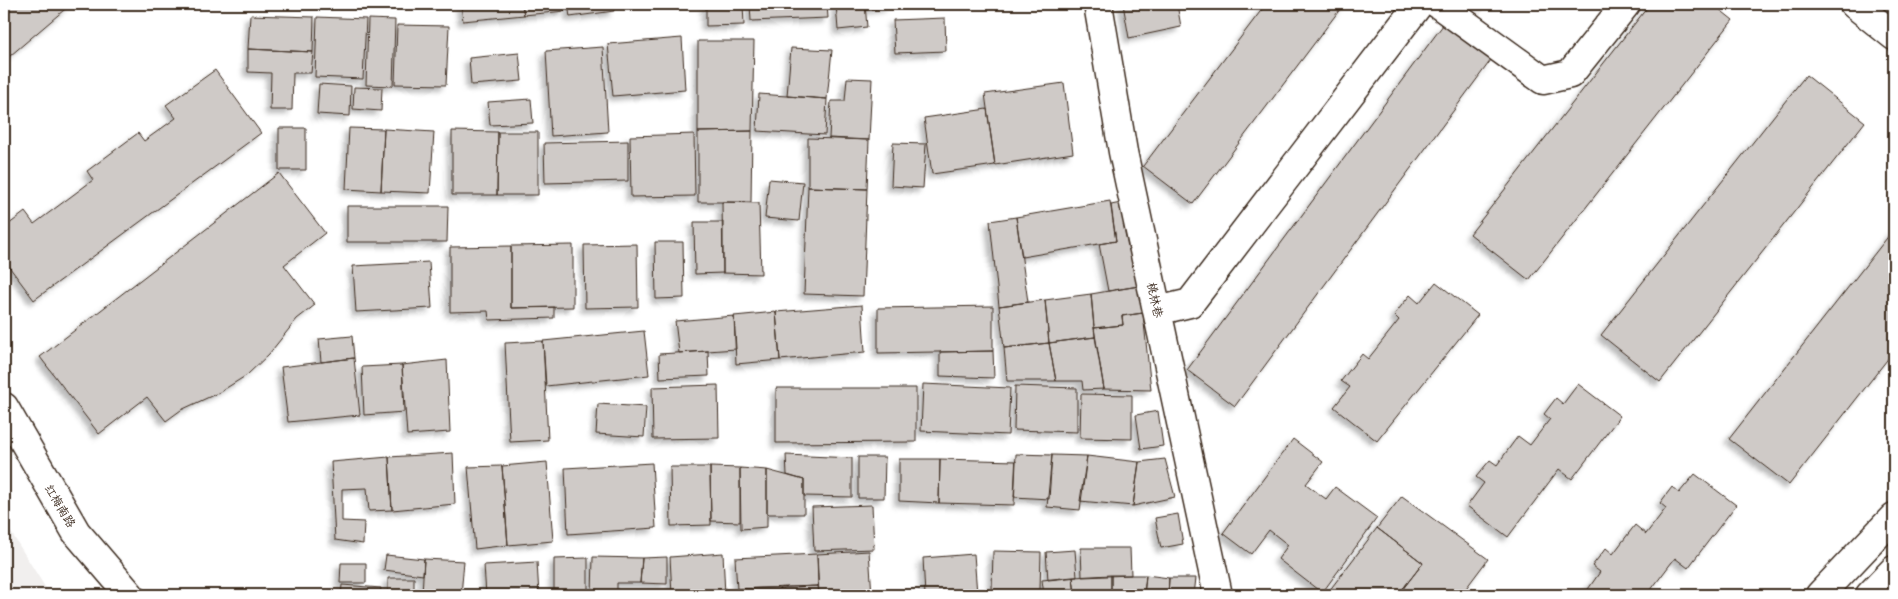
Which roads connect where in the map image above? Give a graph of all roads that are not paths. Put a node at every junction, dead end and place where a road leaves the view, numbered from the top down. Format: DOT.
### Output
graph roads {
  1 [pos="1098,4"];
  2 [pos="1419,4"];
  3 [pos="1438,4"];
  4 [pos="1626,4"];
  5 [pos="1854,4"];
  6 [pos="1894,36"];
  7 [pos="1157,311"];
  8 [pos="4,407"];
  9 [pos="1894,517"];
  10 [pos="1894,570"];
  11 [pos="130,595"];
  12 [pos="1218,595"];
  13 [pos="1820,595"];
  14 [pos="1870,595"];
  1 -- 7 [label="street, 桃林巷"];
  2 -- 7 [label="street"];
  3 -- 4 [label="street"];
  5 -- 6 [label="street"];
  7 -- 12 [label="street, 桃林巷"];
  8 -- 11 [label="street, 红梅南路"];
  9 -- 13 [label="street"];
  10 -- 14 [label="street"];
}
